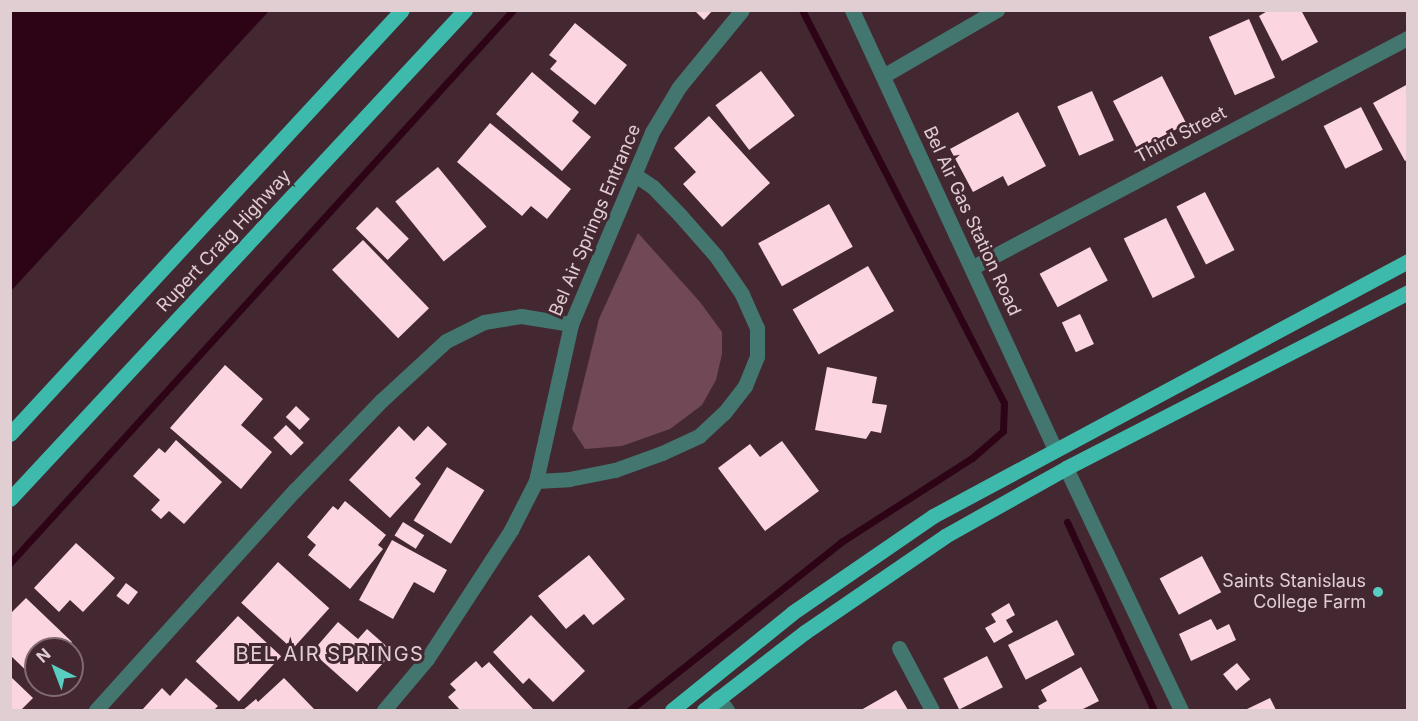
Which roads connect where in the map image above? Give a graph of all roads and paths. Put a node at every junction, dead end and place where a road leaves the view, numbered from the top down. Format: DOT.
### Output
graph roads {
  1 [pos="402,10"];
  2 [pos="465,10"];
  3 [pos="742,10"];
  4 [pos="852,10"];
  5 [pos="997,10"];
  6 [pos="1407,38"];
  7 [pos="883,76"];
  8 [pos="635,175"];
  9 [pos="1407,261"];
  10 [pos="973,267"];
  11 [pos="1407,292"];
  12 [pos="571,324"];
  13 [pos="10,434"];
  14 [pos="1055,448"];
  15 [pos="1066,468"];
  16 [pos="536,481"];
  17 [pos="10,499"];
  18 [pos="899,648"];
  19 [pos="722,704"];
  20 [pos="96,711"];
  21 [pos="384,711"];
  22 [pos="672,711"];
  23 [pos="704,711"];
  24 [pos="932,711"];
  25 [pos="1181,711"];
  1 -- 13 [label="main road, Rupert Craig Highway"];
  2 -- 17 [label="main road, Rupert Craig Highway"];
  3 -- 8 [label="street, Bel Air Springs Entrance"];
  4 -- 7 [label="street, Bel Air Gas Station Road"];
  5 -- 7 [label="street"];
  6 -- 10 [label="street, Third Street"];
  7 -- 10 [label="street, Bel Air Gas Station Road"];
  8 -- 12 [label="street, Bel Air Springs Entrance"];
  8 -- 16 [label="street"];
  9 -- 14 [label="main road"];
  10 -- 14 [label="street, Bel Air Gas Station Road"];
  11 -- 15 [label="main road"];
  12 -- 16 [label="street, Bel Air Springs Entrance"];
  12 -- 20 [label="street"];
  14 -- 22 [label="main road"];
  15 -- 19 [label="main road"];
  15 -- 25 [label="street"];
  16 -- 21 [label="street, Bel Air Springs Entrance"];
  18 -- 24 [label="street"];
  19 -- 23 [label="main road"];
}
